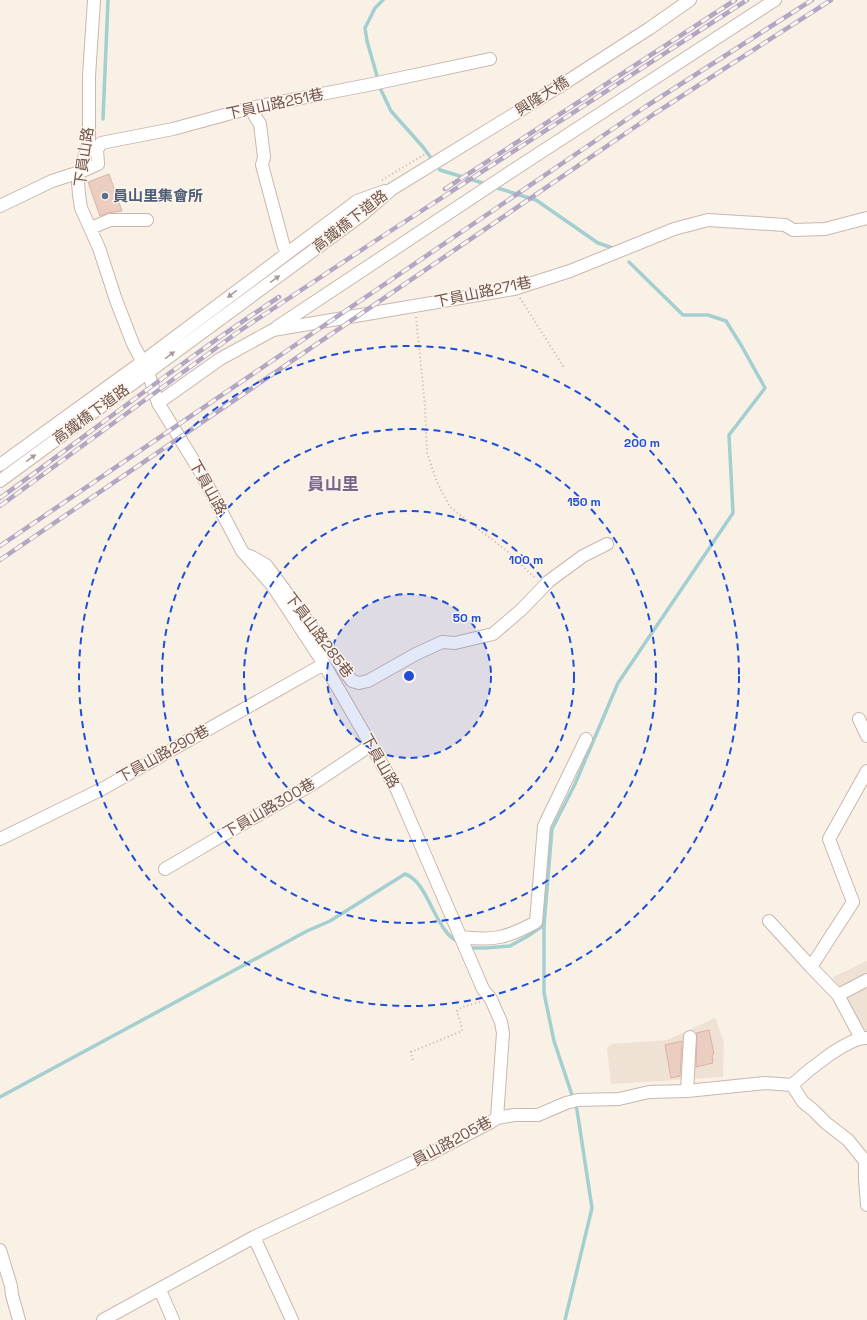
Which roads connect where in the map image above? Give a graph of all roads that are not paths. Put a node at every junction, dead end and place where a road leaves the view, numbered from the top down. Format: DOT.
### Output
graph roads {
  1 [pos="94,0"];
  2 [pos="690,0"];
  3 [pos="776,0"];
  4 [pos="490,59"];
  5 [pos="250,108"];
  6 [pos="80,172"];
  7 [pos="392,189"];
  8 [pos="0,206"];
  9 [pos="867,218"];
  10 [pos="147,220"];
  11 [pos="91,228"];
  12 [pos="284,247"];
  13 [pos="273,330"];
  14 [pos="145,367"];
  15 [pos="158,404"];
  16 [pos="0,465"];
  17 [pos="0,481"];
  18 [pos="607,544"];
  19 [pos="242,552"];
  20 [pos="324,664"];
  21 [pos="859,719"];
  22 [pos="867,736"];
  23 [pos="586,739"];
  24 [pos="371,745"];
  25 [pos="867,771"];
  26 [pos="0,839"];
  27 [pos="165,870"];
  28 [pos="769,921"];
  29 [pos="461,937"];
  30 [pos="811,967"];
  31 [pos="867,980"];
  32 [pos="838,995"];
  33 [pos="690,1038"];
  34 [pos="864,1038"];
  35 [pos="792,1084"];
  36 [pos="687,1091"];
  37 [pos="496,1118"];
  38 [pos="867,1205"];
  39 [pos="254,1237"];
  40 [pos="0,1250"];
  41 [pos="160,1290"];
  42 [pos="19,1320"];
  43 [pos="103,1320"];
  44 [pos="172,1320"];
  45 [pos="292,1320"];
  1 -- 6 [label="street, 下員山路"];
  2 -- 7 [label="street, 興隆大橋"];
  3 -- 13 [label="street"];
  4 -- 5 [label="street, 下員山路251巷"];
  5 -- 6 [label="street, 下員山路251巷"];
  5 -- 12 [label="street"];
  6 -- 8 [label="street"];
  6 -- 11 [label="street, 下員山路"];
  7 -- 14 [label="street, 高鐵橋下道路"];
  9 -- 13 [label="street, 下員山路271巷"];
  10 -- 11 [label="street"];
  11 -- 14 [label="street, 下員山路"];
  13 -- 15 [label="street, 下員山路271巷"];
  14 -- 15 [label="street, 下員山路"];
  14 -- 16 [label="street, 高鐵橋下道路"];
  17 -- 14 [label="street, 高鐵橋下道路, one-way"];
  15 -- 19 [label="street, 下員山路"];
  18 -- 19 [label="street, 下員山路285巷"];
  19 -- 20 [label="street, 下員山路"];
  20 -- 24 [label="street, 下員山路"];
  20 -- 26 [label="street, 下員山路290巷"];
  21 -- 22 [label="street"];
  23 -- 29 [label="street"];
  24 -- 27 [label="street, 下員山路300巷"];
  24 -- 29 [label="street, 下員山路"];
  25 -- 30 [label="street"];
  28 -- 30 [label="street"];
  29 -- 37 [label="street, 下員山路"];
  30 -- 32 [label="street"];
  31 -- 32 [label="street"];
  32 -- 34 [label="street"];
  33 -- 36 [label="street"];
  34 -- 35 [label="street"];
  35 -- 36 [label="street, 員山路205巷"];
  35 -- 38 [label="street"];
  36 -- 37 [label="street, 員山路205巷"];
  37 -- 39 [label="street, 員山路205巷"];
  39 -- 41 [label="street, 員山路205巷"];
  39 -- 45 [label="street"];
  40 -- 42 [label="street"];
  41 -- 43 [label="street, 員山路205巷"];
  41 -- 44 [label="street"];
}
